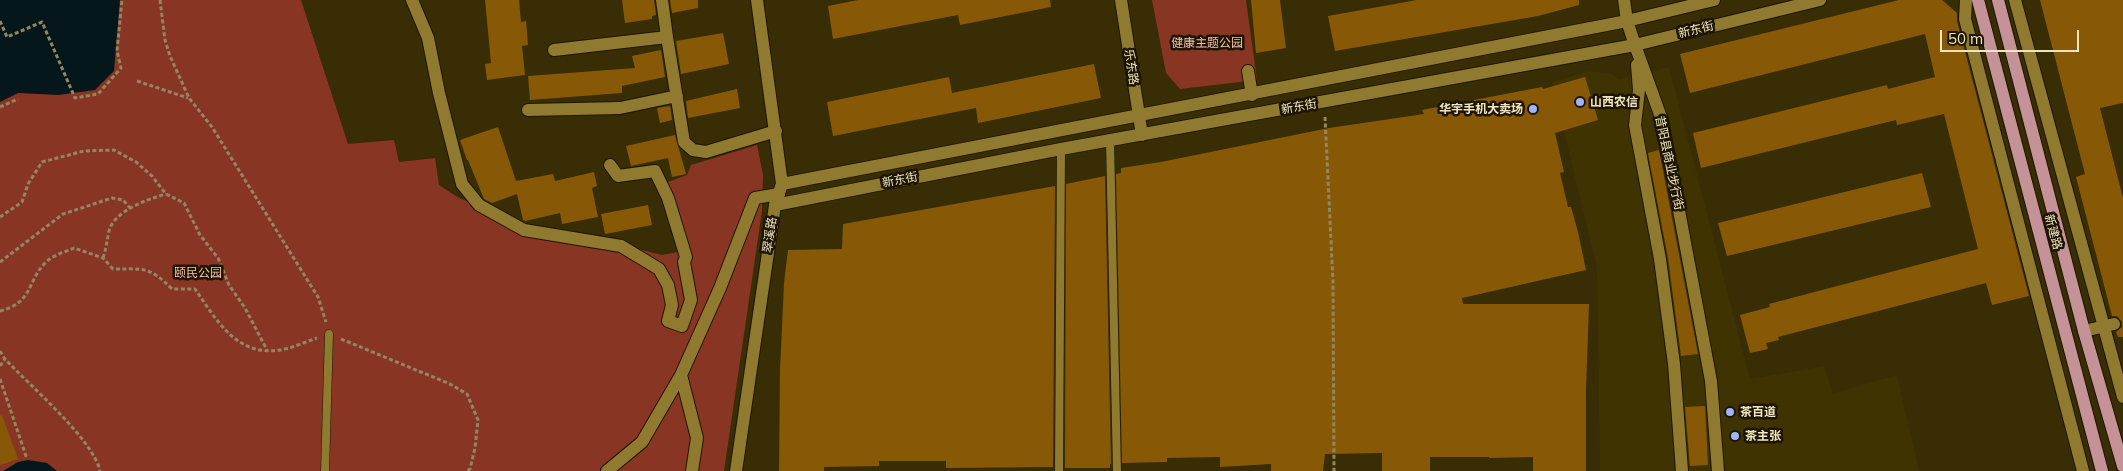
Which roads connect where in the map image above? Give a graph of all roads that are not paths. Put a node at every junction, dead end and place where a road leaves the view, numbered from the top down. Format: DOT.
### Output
graph roads {
  1 [pos="412,0"];
  2 [pos="662,0"];
  3 [pos="757,0"];
  4 [pos="1120,0"];
  5 [pos="1624,0"];
  6 [pos="1714,0"];
  7 [pos="1820,0"];
  8 [pos="1966,0"];
  9 [pos="1978,0"];
  10 [pos="1998,0"];
  11 [pos="2015,0"];
  12 [pos="1627,21"];
  13 [pos="667,38"];
  14 [pos="1635,45"];
  15 [pos="554,50"];
  16 [pos="1248,71"];
  17 [pos="1252,95"];
  18 [pos="677,96"];
  19 [pos="528,110"];
  20 [pos="1139,116"];
  21 [pos="776,131"];
  22 [pos="1142,135"];
  23 [pos="1110,140"];
  24 [pos="1061,149"];
  25 [pos="610,165"];
  26 [pos="778,194"];
  27 [pos="2109,325"];
  28 [pos="2084,331"];
  29 [pos="330,334"];
  30 [pos="682,375"];
  31 [pos="2123,398"];
  32 [pos="2123,466"];
  33 [pos="325,471"];
  34 [pos="607,471"];
  35 [pos="692,471"];
  36 [pos="736,471"];
  37 [pos="1059,471"];
  38 [pos="1117,471"];
  39 [pos="1682,471"];
  40 [pos="1718,471"];
  41 [pos="2083,471"];
  42 [pos="2102,471"];
  1 -- 25 [label="main road"];
  2 -- 13 [label="main road"];
  3 -- 21 [label="main road, 翠溪路"];
  4 -- 20 [label="main road, 乐东路"];
  5 -- 12 [label="main road"];
  6 -- 12 [label="main road, 新东街"];
  7 -- 14 [label="main road, 新东街"];
  8 -- 41 [label="main road"];
  9 -- 42 [label="main road, 新建路"];
  10 -- 28 [label="main road, 新建路"];
  11 -- 27 [label="main road"];
  12 -- 14 [label="main road"];
  12 -- 17 [label="main road, 新东街"];
  13 -- 15 [label="main road"];
  13 -- 18 [label="main road"];
  14 -- 22 [label="main road, 新东街"];
  14 -- 39 [label="main road, 昔阳县商业步行街"];
  14 -- 40 [label="main road, 昔阳县商业步行街"];
  16 -- 17 [label="main road"];
  17 -- 20 [label="main road, 新东街"];
  18 -- 19 [label="main road"];
  18 -- 21 [label="main road"];
  20 -- 22 [label="main road, 乐东路"];
  20 -- 26 [label="main road, 新东街"];
  21 -- 26 [label="main road, 翠溪路"];
  22 -- 23 [label="main road, 新东街"];
  23 -- 24 [label="main road, 新东街"];
  23 -- 38 [label="lane"];
  24 -- 26 [label="main road, 新东街"];
  24 -- 37 [label="lane"];
  26 -- 30 [label="main road"];
  26 -- 36 [label="main road, 翠溪路"];
  27 -- 28 [label="main road"];
  27 -- 31 [label="main road"];
  28 -- 32 [label="main road, 新建路"];
  29 -- 33 [label="lane"];
  30 -- 34 [label="main road"];
  30 -- 35 [label="main road"];
}
